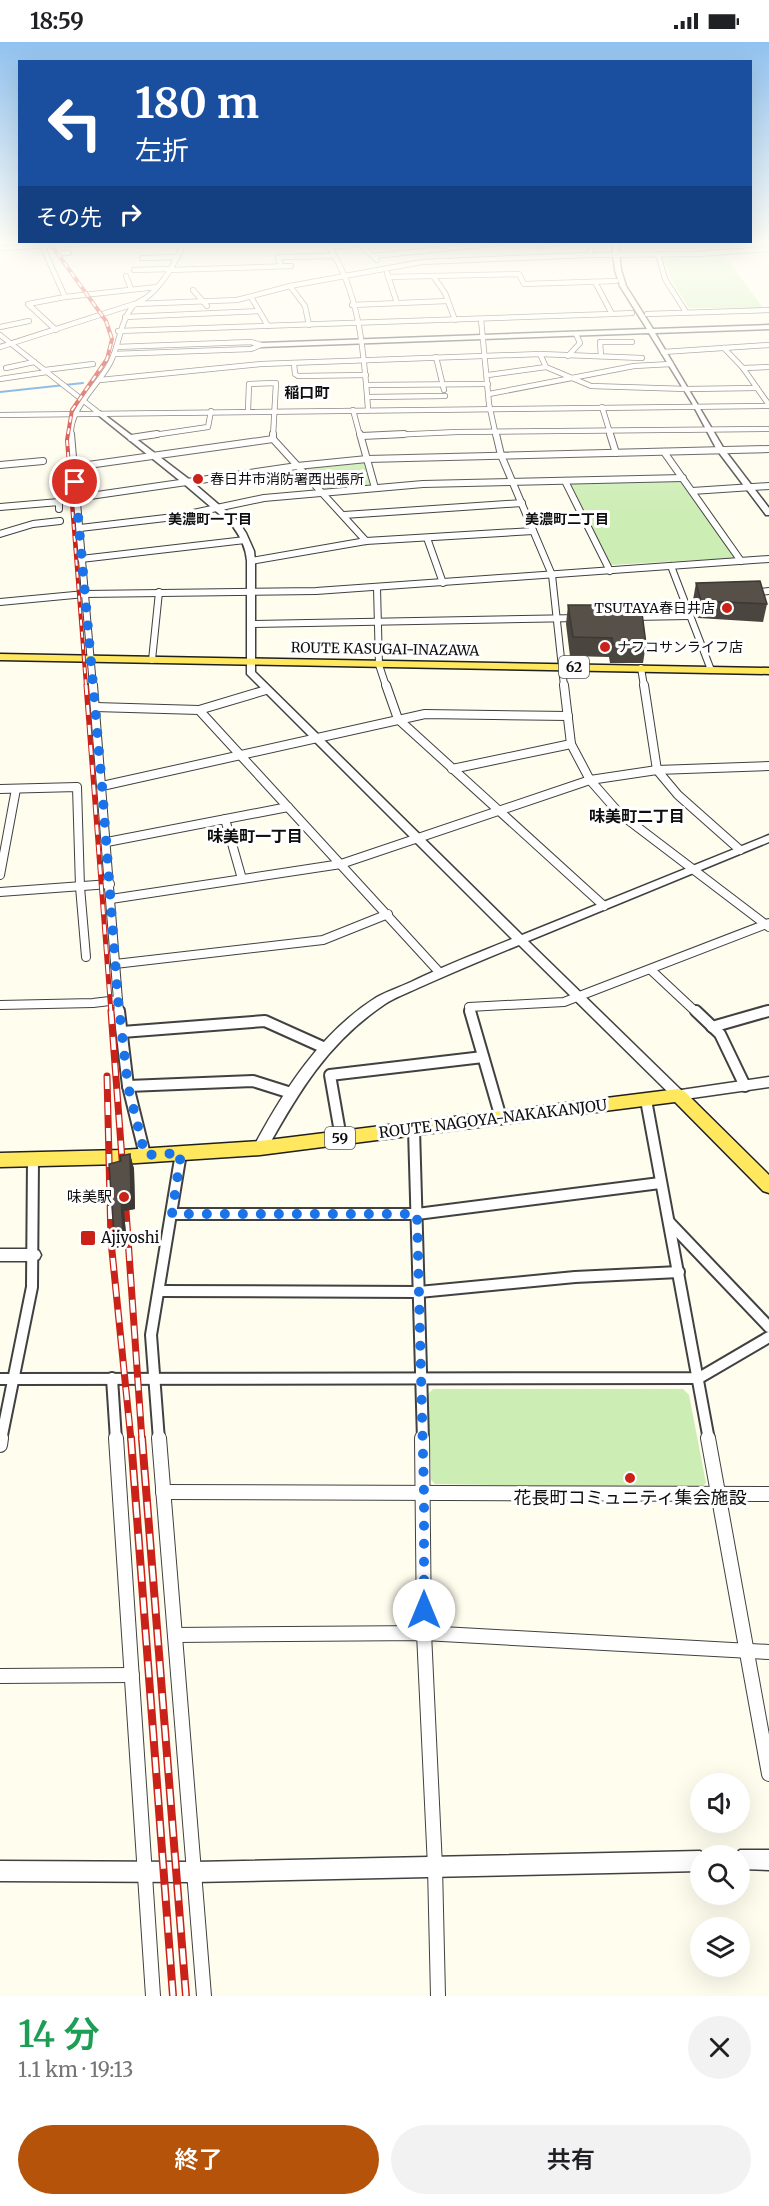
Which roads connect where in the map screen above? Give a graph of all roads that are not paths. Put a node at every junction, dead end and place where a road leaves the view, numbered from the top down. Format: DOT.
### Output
graph roads {
  1 [pos="43,334"];
  2 [pos="118,334"];
  3 [pos="225,334"];
  4 [pos="360,334"];
  5 [pos="570,334"];
  6 [pos="576,334"];
  7 [pos="627,334"];
  8 [pos="654,334"];
  9 [pos="0,335"];
  10 [pos="483,337"];
  11 [pos="362,342"];
  12 [pos="226,343"];
  13 [pos="11,344"];
  14 [pos="261,345"];
  15 [pos="634,345"];
  16 [pos="769,345"];
  17 [pos="0,347"];
  18 [pos="116,347"];
  19 [pos="724,348"];
  20 [pos="236,349"];
  21 [pos="663,352"];
  22 [pos="114,354"];
  23 [pos="540,354"];
  24 [pos="485,356"];
  25 [pos="568,356"];
  26 [pos="601,356"];
  27 [pos="436,357"];
  28 [pos="642,358"];
  29 [pos="365,360"];
  30 [pos="34,362"];
  31 [pos="90,363"];
  32 [pos="294,363"];
  33 [pos="671,364"];
  34 [pos="238,366"];
  35 [pos="647,366"];
  36 [pos="546,367"];
  37 [pos="769,367"];
  38 [pos="6,368"];
  39 [pos="743,368"];
  40 [pos="46,371"];
  41 [pos="366,375"];
  42 [pos="488,375"];
  43 [pos="573,378"];
  44 [pos="0,379"];
  45 [pos="100,380"];
  46 [pos="444,384"];
  47 [pos="488,384"];
  48 [pos="367,385"];
  49 [pos="687,389"];
  50 [pos="758,389"];
  51 [pos="769,389"];
  52 [pos="489,394"];
  53 [pos="445,396"];
  54 [pos="367,397"];
  55 [pos="83,399"];
  56 [pos="769,405"];
  57 [pos="697,406"];
  58 [pos="602,407"];
  59 [pos="492,408"];
  60 [pos="368,409"];
  61 [pos="446,409"];
  62 [pos="353,410"];
  63 [pos="211,411"];
  64 [pos="248,411"];
  65 [pos="275,411"];
  66 [pos="99,413"];
  67 [pos="75,414"];
  68 [pos="0,415"];
  69 [pos="769,429"];
  70 [pos="708,430"];
  71 [pos="609,431"];
  72 [pos="496,432"];
  73 [pos="362,436"];
  74 [pos="130,438"];
  75 [pos="273,439"];
  76 [pos="769,448"];
  77 [pos="721,450"];
  78 [pos="664,452"];
  79 [pos="616,453"];
  80 [pos="501,455"];
  81 [pos="154,456"];
  82 [pos="367,459"];
  83 [pos="43,461"];
  84 [pos="0,465"];
  85 [pos="297,466"];
  86 [pos="74,467"];
  87 [pos="683,478"];
  88 [pos="565,481"];
  89 [pos="187,482"];
  90 [pos="512,482"];
  91 [pos="769,486"];
  92 [pos="748,487"];
  93 [pos="375,488"];
  94 [pos="692,491"];
  95 [pos="322,493"];
  96 [pos="76,498"];
  97 [pos="522,503"];
  98 [pos="0,507"];
  99 [pos="218,508"];
  100 [pos="59,509"];
  101 [pos="769,513"];
  102 [pos="344,515"];
  103 [pos="80,528"];
  104 [pos="57,530"];
  105 [pos="533,531"];
  106 [pos="0,534"];
  107 [pos="427,538"];
  108 [pos="245,540"];
  109 [pos="366,541"];
  110 [pos="81,558"];
  111 [pos="769,559"];
  112 [pos="251,561"];
  113 [pos="741,561"];
  114 [pos="671,566"];
  115 [pos="610,571"];
  116 [pos="552,575"];
  117 [pos="443,583"];
  118 [pos="377,588"];
  119 [pos="769,591"];
  120 [pos="159,592"];
  121 [pos="250,592"];
  122 [pos="745,593"];
  123 [pos="85,594"];
  124 [pos="693,595"];
  125 [pos="682,596"];
  126 [pos="0,602"];
  127 [pos="689,616"];
  128 [pos="618,617"];
  129 [pos="558,618"];
  130 [pos="582,618"];
  131 [pos="378,622"];
  132 [pos="252,624"];
  133 [pos="0,657"];
  134 [pos="90,659"];
  135 [pos="152,660"];
  136 [pos="250,662"];
  137 [pos="379,665"];
  138 [pos="564,667"];
  139 [pos="641,668"];
  140 [pos="711,670"];
  141 [pos="769,673"];
  142 [pos="266,690"];
  143 [pos="94,707"];
  144 [pos="199,710"];
  145 [pos="568,716"];
  146 [pos="398,719"];
  147 [pos="316,738"];
  148 [pos="571,744"];
  149 [pos="240,755"];
  150 [pos="769,766"];
  151 [pos="452,769"];
  152 [pos="657,770"];
  153 [pos="590,780"];
  154 [pos="102,786"];
  155 [pos="0,789"];
  156 [pos="16,789"];
  157 [pos="288,807"];
  158 [pos="497,811"];
  159 [pos="225,819"];
  160 [pos="418,838"];
  161 [pos="769,838"];
  162 [pos="107,842"];
  163 [pos="740,850"];
  164 [pos="341,864"];
  165 [pos="692,870"];
  166 [pos="0,874"];
  167 [pos="242,879"];
  168 [pos="110,884"];
  169 [pos="80,887"];
  170 [pos="0,892"];
  171 [pos="111,899"];
  172 [pos="604,906"];
  173 [pos="388,914"];
  174 [pos="768,925"];
  175 [pos="520,941"];
  176 [pos="86,957"];
  177 [pos="115,964"];
  178 [pos="651,970"];
  179 [pos="440,973"];
  180 [pos="577,996"];
  181 [pos="118,1000"];
  182 [pos="0,1005"];
  183 [pos="769,1011"];
  184 [pos="712,1027"];
  185 [pos="122,1032"];
  186 [pos="325,1047"];
  187 [pos="483,1057"];
  188 [pos="311,1065"];
  189 [pos="330,1075"];
  190 [pos="769,1082"];
  191 [pos="128,1086"];
  192 [pos="745,1086"];
  193 [pos="291,1093"];
  194 [pos="678,1095"];
  195 [pos="646,1100"];
  196 [pos="501,1118"];
  197 [pos="414,1129"];
  198 [pos="341,1138"];
  199 [pos="260,1148"];
  200 [pos="181,1153"];
  201 [pos="145,1155"];
  202 [pos="33,1159"];
  203 [pos="0,1160"];
  204 [pos="660,1183"];
  205 [pos="769,1186"];
  206 [pos="172,1214"];
  207 [pos="417,1214"];
  208 [pos="669,1222"];
  209 [pos="0,1255"];
  210 [pos="34,1255"];
  211 [pos="679,1272"];
  212 [pos="159,1291"];
  213 [pos="419,1292"];
  214 [pos="769,1327"];
  215 [pos="769,1337"];
  216 [pos="14,1378"];
  217 [pos="112,1378"];
  218 [pos="154,1378"];
  219 [pos="699,1378"];
  220 [pos="0,1379"];
  221 [pos="421,1379"];
  222 [pos="0,1445"];
  223 [pos="163,1492"];
  224 [pos="424,1494"];
  225 [pos="717,1494"];
  226 [pos="769,1494"];
  227 [pos="424,1633"];
  228 [pos="175,1635"];
  229 [pos="747,1652"];
  230 [pos="769,1652"];
  231 [pos="132,1674"];
  232 [pos="0,1676"];
  233 [pos="769,1774"];
  234 [pos="750,1860"];
  235 [pos="769,1860"];
  236 [pos="690,1861"];
  237 [pos="435,1867"];
  238 [pos="0,1871"];
  239 [pos="145,1871"];
  240 [pos="194,1872"];
  241 [pos="153,1996"];
  242 [pos="204,1996"];
  243 [pos="438,1996"];
  1 -- 13 [label="street"];
  2 -- 18 [label="street"];
  3 -- 12 [label="street"];
  4 -- 11 [label="street"];
  5 -- 10 [label="street"];
  6 -- 25 [label="street"];
  7 -- 15 [label="street"];
  8 -- 21 [label="street"];
  9 -- 13 [label="street"];
  10 -- 11 [label="street"];
  10 -- 24 [label="street"];
  11 -- 14 [label="street"];
  11 -- 29 [label="street"];
  12 -- 14 [label="street"];
  12 -- 18 [label="street"];
  13 -- 17 [label="street"];
  13 -- 30 [label="street"];
  14 -- 20 [label="street"];
  15 -- 26 [label="street"];
  15 -- 28 [label="street"];
  16 -- 19 [label="street"];
  18 -- 22 [label="street"];
  19 -- 21 [label="street"];
  19 -- 39 [label="street"];
  20 -- 22 [label="street"];
  20 -- 34 [label="street"];
  21 -- 33 [label="street"];
  22 -- 45 [label="street"];
  23 -- 24 [label="street"];
  23 -- 25 [label="street"];
  23 -- 36 [label="street"];
  24 -- 27 [label="street"];
  24 -- 42 [label="street"];
  25 -- 26 [label="street"];
  26 -- 28 [label="street"];
  27 -- 29 [label="street"];
  27 -- 46 [label="street"];
  28 -- 35 [label="street"];
  29 -- 32 [label="street"];
  29 -- 41 [label="street"];
  30 -- 38 [label="street"];
  30 -- 40 [label="street"];
  31 -- 40 [label="street"];
  32 -- 34 [label="street"];
  32 -- 41 [label="street"];
  33 -- 35 [label="street"];
  33 -- 49 [label="street"];
  34 -- 45 [label="street"];
  35 -- 43 [label="street"];
  36 -- 42 [label="street"];
  36 -- 43 [label="street"];
  37 -- 39 [label="street"];
  39 -- 50 [label="street"];
  40 -- 44 [label="street"];
  40 -- 55 [label="street"];
  41 -- 48 [label="street"];
  42 -- 47 [label="street"];
  43 -- 49 [label="street"];
  43 -- 52 [label="street"];
  45 -- 55 [label="street"];
  46 -- 47 [label="street"];
  46 -- 48 [label="street"];
  46 -- 53 [label="street"];
  47 -- 52 [label="street"];
  48 -- 54 [label="street"];
  49 -- 50 [label="street"];
  49 -- 57 [label="street"];
  50 -- 51 [label="street"];
  50 -- 56 [label="street"];
  52 -- 59 [label="street"];
  53 -- 54 [label="street"];
  53 -- 61 [label="street"];
  54 -- 60 [label="street"];
  55 -- 66 [label="street"];
  55 -- 67 [label="street"];
  56 -- 57 [label="street"];
  57 -- 58 [label="street"];
  57 -- 70 [label="street"];
  58 -- 59 [label="street"];
  58 -- 71 [label="street"];
  59 -- 61 [label="street"];
  59 -- 72 [label="street"];
  60 -- 61 [label="street"];
  60 -- 62 [label="street"];
  62 -- 65 [label="street"];
  62 -- 73 [label="street"];
  63 -- 64 [label="street"];
  63 -- 66 [label="street"];
  63 -- 74 [label="street"];
  64 -- 65 [label="street"];
  64 -- 65 [label="street"];
  65 -- 75 [label="street"];
  66 -- 67 [label="street"];
  66 -- 74 [label="street"];
  67 -- 68 [label="street"];
  67 -- 86 [label="street"];
  69 -- 70 [label="street"];
  70 -- 71 [label="street"];
  70 -- 77 [label="street"];
  71 -- 72 [label="street"];
  71 -- 79 [label="street"];
  72 -- 73 [label="street"];
  72 -- 80 [label="street"];
  73 -- 82 [label="street"];
  74 -- 81 [label="street"];
  75 -- 81 [label="street"];
  75 -- 85 [label="street"];
  76 -- 77 [label="street"];
  77 -- 78 [label="street"];
  77 -- 92 [label="street"];
  78 -- 79 [label="street"];
  78 -- 87 [label="street"];
  79 -- 80 [label="street"];
  80 -- 82 [label="street"];
  80 -- 90 [label="street"];
  81 -- 86 [label="street"];
  81 -- 89 [label="street"];
  82 -- 85 [label="street"];
  82 -- 93 [label="street"];
  83 -- 84 [label="street"];
  85 -- 89 [label="street"];
  85 -- 95 [label="street"];
  86 -- 96 [label="street"];
  87 -- 88 [label="street"];
  87 -- 94 [label="street"];
  88 -- 90 [label="street"];
  88 -- 115 [label="street"];
  89 -- 96 [label="street"];
  89 -- 99 [label="street"];
  90 -- 93 [label="street"];
  90 -- 97 [label="street"];
  91 -- 92 [label="street"];
  92 -- 94 [label="street"];
  92 -- 101 [label="street"];
  93 -- 95 [label="street"];
  94 -- 113 [label="street"];
  95 -- 99 [label="street"];
  95 -- 102 [label="street"];
  96 -- 103 [label="street"];
  97 -- 102 [label="street"];
  97 -- 105 [label="street"];
  98 -- 100 [label="street"];
  99 -- 103 [label="street"];
  99 -- 108 [label="street"];
  102 -- 109 [label="street"];
  103 -- 110 [label="street"];
  104 -- 106 [label="street"];
  105 -- 107 [label="street"];
  105 -- 116 [label="street"];
  107 -- 109 [label="street"];
  107 -- 117 [label="street"];
  108 -- 110 [label="street"];
  108 -- 112 [label="street"];
  109 -- 112 [label="street"];
  110 -- 123 [label="street"];
  111 -- 113 [label="street"];
  112 -- 121 [label="street"];
  113 -- 114 [label="street"];
  114 -- 115 [label="street"];
  114 -- 125 [label="street"];
  115 -- 116 [label="street"];
  116 -- 117 [label="street"];
  116 -- 129 [label="street"];
  117 -- 118 [label="street"];
  118 -- 121 [label="street"];
  118 -- 131 [label="street"];
  119 -- 122 [label="street"];
  120 -- 121 [label="street"];
  120 -- 123 [label="street"];
  120 -- 135 [label="street"];
  121 -- 132 [label="street"];
  123 -- 126 [label="street"];
  123 -- 134 [label="street"];
  124 -- 125 [label="street"];
  125 -- 127 [label="street"];
  127 -- 128 [label="street"];
  127 -- 140 [label="street"];
  129 -- 130 [label="street"];
  129 -- 131 [label="street"];
  129 -- 138 [label="street"];
  131 -- 132 [label="street"];
  131 -- 137 [label="street"];
  132 -- 136 [label="street"];
  133 -- 134 [label="main road, ROUTE KASUGAI-INAZAWA / 62"];
  134 -- 135 [label="main road, ROUTE KASUGAI-INAZAWA / 62"];
  134 -- 143 [label="street"];
  135 -- 136 [label="main road, ROUTE KASUGAI-INAZAWA / 62"];
  136 -- 137 [label="main road, ROUTE KASUGAI-INAZAWA / 62"];
  136 -- 142 [label="street"];
  137 -- 138 [label="main road, ROUTE KASUGAI-INAZAWA / 62"];
  137 -- 146 [label="street"];
  138 -- 139 [label="main road, ROUTE KASUGAI-INAZAWA / 62"];
  138 -- 145 [label="street"];
  139 -- 140 [label="main road, ROUTE KASUGAI-INAZAWA / 62"];
  139 -- 152 [label="street"];
  140 -- 141 [label="main road, ROUTE KASUGAI-INAZAWA / 62"];
  142 -- 144 [label="street"];
  142 -- 147 [label="street"];
  143 -- 144 [label="street"];
  143 -- 154 [label="street"];
  144 -- 149 [label="street"];
  145 -- 146 [label="street"];
  145 -- 148 [label="street"];
  146 -- 147 [label="street"];
  146 -- 151 [label="street"];
  147 -- 149 [label="street"];
  147 -- 160 [label="street"];
  148 -- 151 [label="street"];
  148 -- 153 [label="street"];
  149 -- 154 [label="street"];
  149 -- 157 [label="street"];
  150 -- 152 [label="street"];
  151 -- 158 [label="street"];
  152 -- 153 [label="street"];
  152 -- 163 [label="street"];
  153 -- 158 [label="street"];
  153 -- 165 [label="street"];
  154 -- 162 [label="street"];
  155 -- 156 [label="street"];
  156 -- 166 [label="street"];
  156 -- 169 [label="street"];
  157 -- 159 [label="street"];
  157 -- 164 [label="street"];
  158 -- 160 [label="street"];
  158 -- 172 [label="street"];
  159 -- 162 [label="street"];
  159 -- 167 [label="street"];
  160 -- 164 [label="street"];
  160 -- 175 [label="street"];
  161 -- 163 [label="street"];
  162 -- 168 [label="street"];
  163 -- 165 [label="street"];
  164 -- 167 [label="street"];
  164 -- 173 [label="street"];
  165 -- 172 [label="street"];
  165 -- 174 [label="street"];
  167 -- 171 [label="street"];
  168 -- 169 [label="street"];
  168 -- 171 [label="street"];
  169 -- 170 [label="street"];
  169 -- 176 [label="street"];
  171 -- 177 [label="street"];
  172 -- 175 [label="street"];
  173 -- 177 [label="street"];
  173 -- 179 [label="street"];
  174 -- 178 [label="street"];
  175 -- 179 [label="street"];
  175 -- 180 [label="street"];
  177 -- 181 [label="street"];
  178 -- 180 [label="street"];
  178 -- 184 [label="street"];
  179 -- 186 [label="street"];
  180 -- 187 [label="street"];
  180 -- 194 [label="street"];
  181 -- 182 [label="street"];
  181 -- 185 [label="street"];
  183 -- 184 [label="street"];
  184 -- 192 [label="street"];
  185 -- 186 [label="street"];
  185 -- 191 [label="street"];
  186 -- 188 [label="street"];
  187 -- 189 [label="street"];
  187 -- 196 [label="street"];
  188 -- 189 [label="street"];
  188 -- 193 [label="street"];
  189 -- 198 [label="street"];
  190 -- 192 [label="street"];
  191 -- 193 [label="street"];
  191 -- 201 [label="street"];
  192 -- 194 [label="street"];
  193 -- 199 [label="street"];
  194 -- 195 [label="main road, ROUTE NAGOYA-NAKAKANJOU / 59"];
  194 -- 205 [label="main road"];
  195 -- 196 [label="main road, ROUTE NAGOYA-NAKAKANJOU / 59"];
  195 -- 204 [label="street"];
  196 -- 197 [label="main road, ROUTE NAGOYA-NAKAKANJOU / 59"];
  197 -- 198 [label="main road, ROUTE NAGOYA-NAKAKANJOU / 59"];
  197 -- 207 [label="street"];
  198 -- 199 [label="main road, ROUTE NAGOYA-NAKAKANJOU / 59"];
  199 -- 200 [label="main road, ROUTE NAGOYA-NAKAKANJOU / 59"];
  200 -- 201 [label="main road, ROUTE NAGOYA-NAKAKANJOU / 59"];
  200 -- 206 [label="street"];
  201 -- 202 [label="main road, ROUTE NAGOYA-NAKAKANJOU / 59"];
  202 -- 203 [label="main road, ROUTE NAGOYA-NAKAKANJOU / 59"];
  202 -- 210 [label="street"];
  204 -- 207 [label="street"];
  204 -- 208 [label="street"];
  206 -- 207 [label="street"];
  206 -- 212 [label="street"];
  207 -- 213 [label="street"];
  208 -- 211 [label="street"];
  208 -- 214 [label="street"];
  209 -- 210 [label="street"];
  210 -- 216 [label="street"];
  211 -- 213 [label="street"];
  211 -- 219 [label="street"];
  212 -- 213 [label="street"];
  212 -- 218 [label="street"];
  213 -- 221 [label="street"];
  215 -- 219 [label="street"];
  216 -- 217 [label="street"];
  216 -- 220 [label="street"];
  216 -- 222 [label="street"];
  217 -- 218 [label="street"];
  217 -- 231 [label="street"];
  218 -- 221 [label="street"];
  218 -- 223 [label="street"];
  219 -- 221 [label="street"];
  219 -- 225 [label="street"];
  221 -- 224 [label="street"];
  223 -- 224 [label="street"];
  223 -- 228 [label="street"];
  224 -- 225 [label="street"];
  224 -- 227 [label="street"];
  225 -- 226 [label="street"];
  225 -- 229 [label="street"];
  227 -- 228 [label="street"];
  227 -- 229 [label="street"];
  227 -- 237 [label="street"];
  228 -- 240 [label="street"];
  229 -- 230 [label="street"];
  229 -- 233 [label="street"];
  231 -- 232 [label="street"];
  231 -- 239 [label="street"];
  234 -- 235 [label="street"];
  236 -- 237 [label="street"];
  237 -- 240 [label="street"];
  237 -- 243 [label="street"];
  238 -- 239 [label="street"];
  239 -- 240 [label="street"];
  239 -- 241 [label="street"];
  240 -- 242 [label="street"];
}
